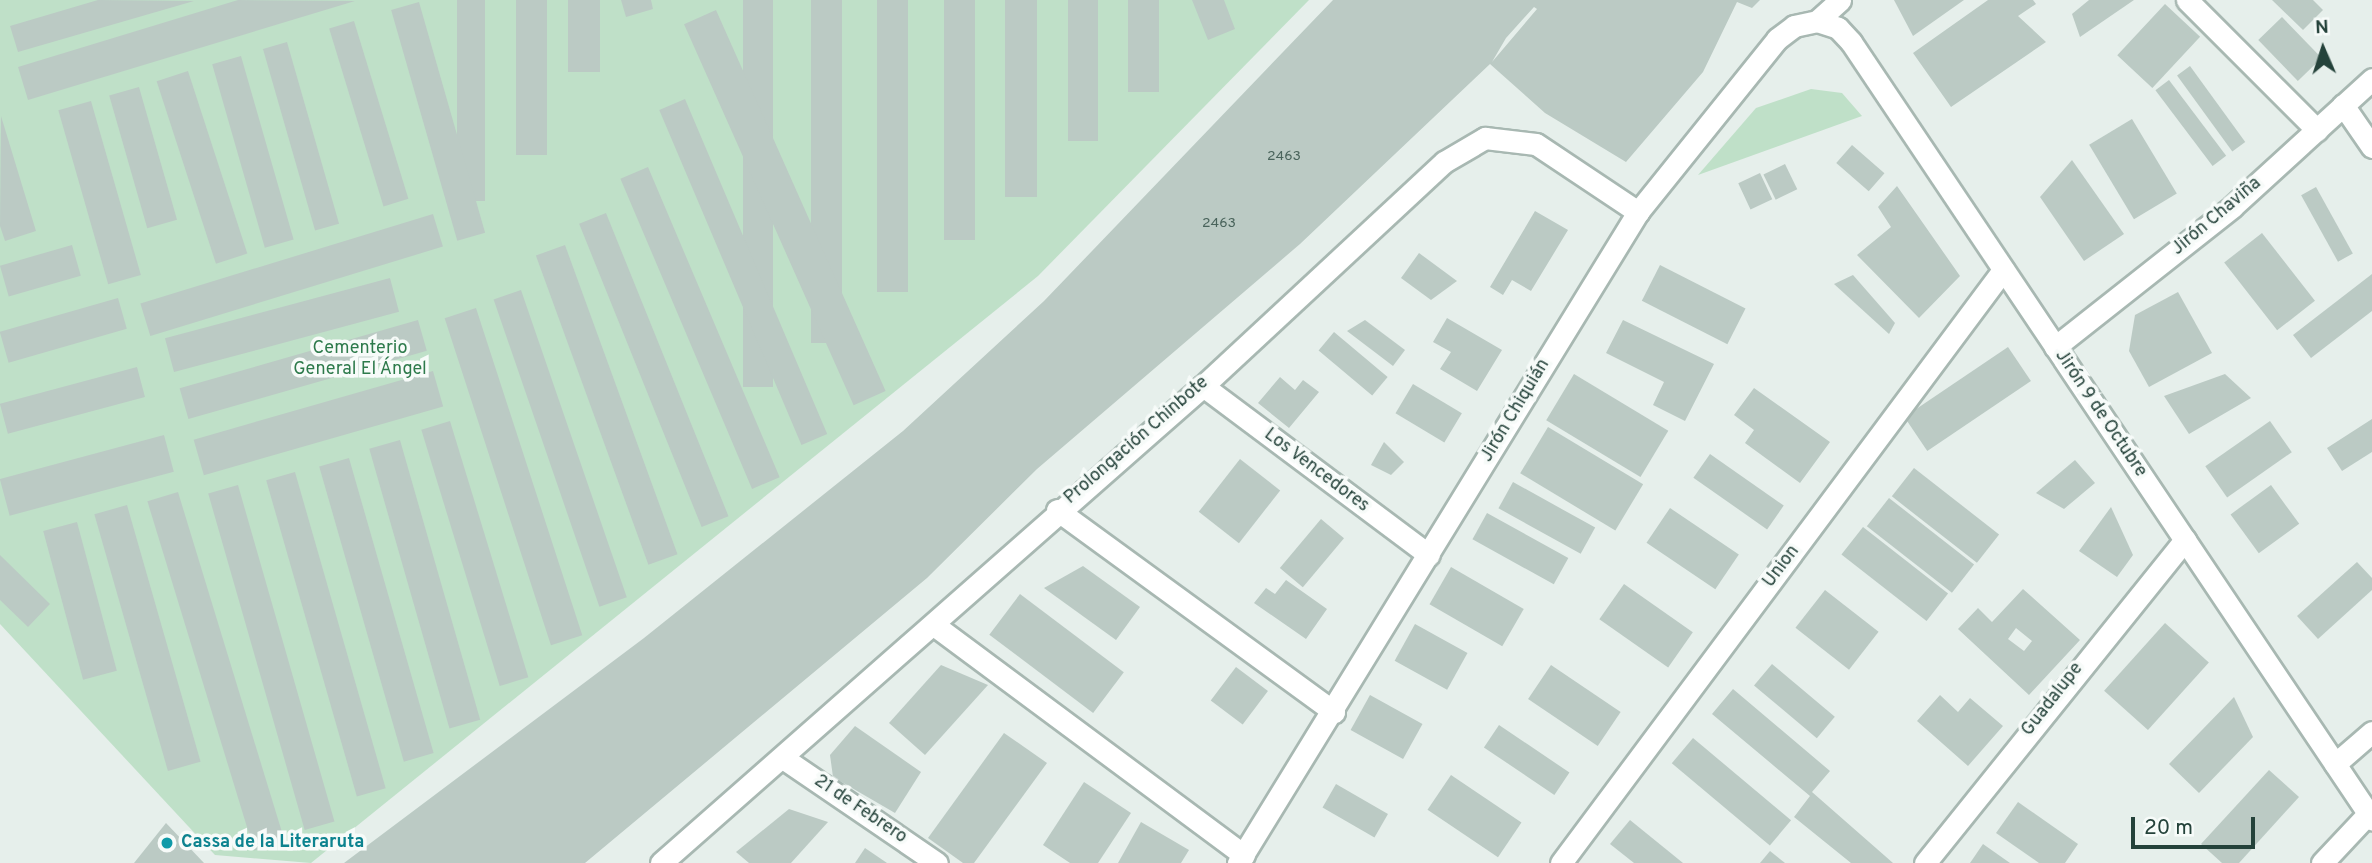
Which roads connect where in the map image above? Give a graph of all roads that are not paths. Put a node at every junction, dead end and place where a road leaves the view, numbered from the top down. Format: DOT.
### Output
graph roads {
  1 [pos="1840,0"];
  2 [pos="2187,0"];
  3 [pos="1817,21"];
  4 [pos="2372,79"];
  5 [pos="2343,105"];
  6 [pos="2317,130"];
  7 [pos="2372,147"];
  8 [pos="1638,212"];
  9 [pos="2004,270"];
  10 [pos="2055,347"];
  11 [pos="1203,386"];
  12 [pos="1057,510"];
  13 [pos="2185,540"];
  14 [pos="1429,555"];
  15 [pos="934,625"];
  16 [pos="1334,712"];
  17 [pos="2372,732"];
  18 [pos="783,758"];
  19 [pos="2335,764"];
  20 [pos="2370,816"];
  21 [pos="1241,859"];
  22 [pos="661,863"];
  23 [pos="937,863"];
  24 [pos="1561,863"];
  25 [pos="1924,863"];
  26 [pos="2322,863"];
  1 -- 3 [label="street, Jirón Chiquián"];
  2 -- 6 [label="street"];
  3 -- 8 [label="street, Jirón Chiquián"];
  3 -- 9 [label="street, Jirón 9 de Octubre"];
  4 -- 5 [label="street, Jirón Chaviña"];
  5 -- 6 [label="street, Jirón Chaviña"];
  5 -- 7 [label="street"];
  6 -- 10 [label="street, Jirón Chaviña"];
  8 -- 11 [label="street, Prolongación Chinbote"];
  8 -- 14 [label="street, Jirón Chiquián"];
  9 -- 10 [label="street, Jirón 9 de Octubre"];
  9 -- 24 [label="street, Union"];
  10 -- 13 [label="street, Jirón 9 de Octubre"];
  11 -- 12 [label="street, Prolongación Chinbote"];
  11 -- 14 [label="street, Los Vencedores"];
  12 -- 15 [label="street, Prolongación Chinbote"];
  12 -- 16 [label="street"];
  13 -- 19 [label="street, Jirón 9 de Octubre"];
  13 -- 25 [label="street, Guadalupe"];
  14 -- 16 [label="street, Jirón Chiquián"];
  15 -- 18 [label="street, Prolongación Chinbote"];
  15 -- 21 [label="street"];
  16 -- 21 [label="street, Jirón Chiquián"];
  17 -- 19 [label="street"];
  18 -- 22 [label="street, Prolongación Chinbote"];
  18 -- 23 [label="street, 21 de Febrero"];
  19 -- 20 [label="street, Jirón 9 de Octubre"];
  20 -- 26 [label="street"];
}
